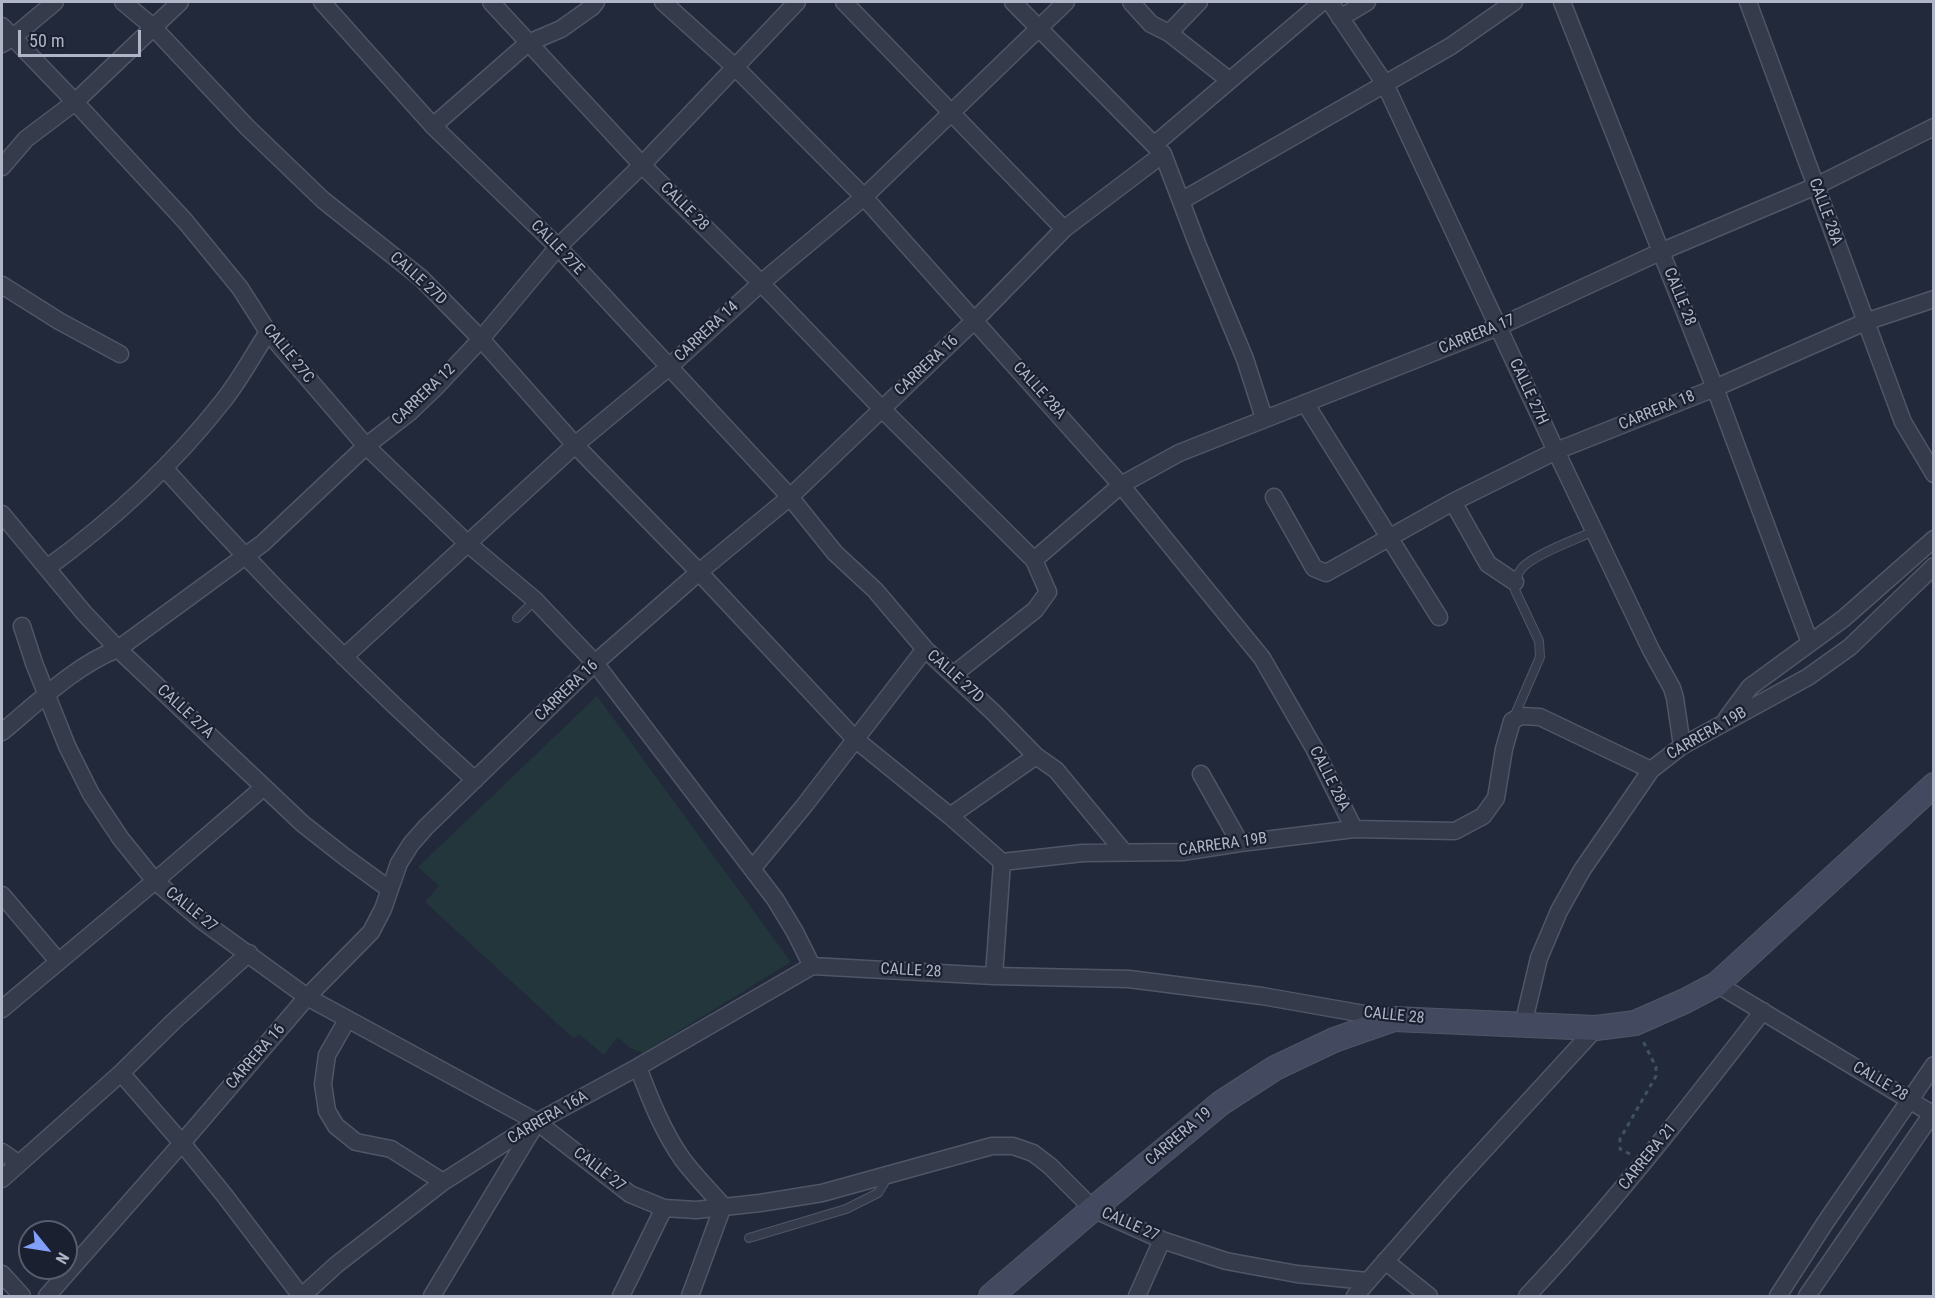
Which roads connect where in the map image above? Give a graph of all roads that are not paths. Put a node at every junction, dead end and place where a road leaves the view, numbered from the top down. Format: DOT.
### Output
graph roads {
  1 [pos="55,2"];
  2 [pos="123,2"];
  3 [pos="180,2"];
  4 [pos="322,2"];
  5 [pos="490,2"];
  6 [pos="596,2"];
  7 [pos="663,2"];
  8 [pos="797,2"];
  9 [pos="844,2"];
  10 [pos="1013,2"];
  11 [pos="1066,2"];
  12 [pos="1131,2"];
  13 [pos="1199,2"];
  14 [pos="1322,2"];
  15 [pos="1330,2"];
  16 [pos="1367,2"];
  17 [pos="1514,2"];
  18 [pos="1562,2"];
  19 [pos="1748,2"];
  20 [pos="1340,18"];
  21 [pos="153,27"];
  22 [pos="1039,28"];
  23 [pos="1168,33"];
  24 [pos="5,36"];
  25 [pos="528,43"];
  26 [pos="735,67"];
  27 [pos="1229,80"];
  28 [pos="1385,84"];
  29 [pos="75,102"];
  30 [pos="952,111"];
  31 [pos="433,126"];
  32 [pos="1934,127"];
  33 [pos="1159,149"];
  34 [pos="642,165"];
  35 [pos="2,167"];
  36 [pos="1816,186"];
  37 [pos="864,197"];
  38 [pos="1180,201"];
  39 [pos="1065,229"];
  40 [pos="558,248"];
  41 [pos="1660,252"];
  42 [pos="761,283"];
  43 [pos="2,285"];
  44 [pos="1934,299"];
  45 [pos="975,320"];
  46 [pos="1865,322"];
  47 [pos="1498,327"];
  48 [pos="268,332"];
  49 [pos="481,339"];
  50 [pos="120,354"];
  51 [pos="668,368"];
  52 [pos="1715,388"];
  53 [pos="1305,403"];
  54 [pos="882,409"];
  55 [pos="1264,418"];
  56 [pos="575,445"];
  57 [pos="366,446"];
  58 [pos="1556,451"];
  59 [pos="165,469"];
  60 [pos="1934,474"];
  61 [pos="1121,485"];
  62 [pos="790,497"];
  63 [pos="1274,497"];
  64 [pos="1453,502"];
  65 [pos="2,514"];
  66 [pos="1594,531"];
  67 [pos="1388,538"];
  68 [pos="1934,539"];
  69 [pos="467,543"];
  70 [pos="244,557"];
  71 [pos="1034,560"];
  72 [pos="1934,566"];
  73 [pos="47,568"];
  74 [pos="699,572"];
  75 [pos="1515,582"];
  76 [pos="535,600"];
  77 [pos="1439,617"];
  78 [pos="517,618"];
  79 [pos="22,626"];
  80 [pos="1854,628"];
  81 [pos="1810,643"];
  82 [pos="118,649"];
  83 [pos="925,650"];
  84 [pos="344,657"];
  85 [pos="595,663"];
  86 [pos="953,675"];
  87 [pos="46,696"];
  88 [pos="1512,721"];
  89 [pos="1725,723"];
  90 [pos="2,732"];
  91 [pos="855,739"];
  92 [pos="1682,746"];
  93 [pos="1035,756"];
  94 [pos="1651,770"];
  95 [pos="1201,774"];
  96 [pos="475,780"];
  97 [pos="1934,785"];
  98 [pos="264,786"];
  99 [pos="950,816"];
  100 [pos="1354,829"];
  101 [pos="1240,843"];
  102 [pos="1124,852"];
  103 [pos="1002,862"];
  104 [pos="752,869"];
  105 [pos="155,881"];
  106 [pos="389,889"];
  107 [pos="2,895"];
  108 [pos="249,953"];
  109 [pos="58,962"];
  110 [pos="812,966"];
  111 [pos="994,976"];
  112 [pos="1716,984"];
  113 [pos="307,997"];
  114 [pos="2,1009"];
  115 [pos="1763,1011"];
  116 [pos="1394,1019"];
  117 [pos="346,1020"];
  118 [pos="1523,1025"];
  119 [pos="1596,1028"];
  120 [pos="1934,1065"];
  121 [pos="638,1067"];
  122 [pos="121,1073"];
  123 [pos="1909,1099"];
  124 [pos="1933,1114"];
  125 [pos="537,1122"];
  126 [pos="182,1143"];
  127 [pos="2,1152"];
  128 [pos="18,1163"];
  129 [pos="889,1175"];
  130 [pos="2,1179"];
  131 [pos="443,1182"];
  132 [pos="723,1206"];
  133 [pos="664,1208"];
  134 [pos="1093,1209"];
  135 [pos="1825,1222"];
  136 [pos="1847,1236"];
  137 [pos="749,1238"];
  138 [pos="1162,1240"];
  139 [pos="1385,1261"];
  140 [pos="2,1274"];
  141 [pos="1367,1281"];
  142 [pos="22,1296"];
  143 [pos="47,1296"];
  144 [pos="301,1296"];
  145 [pos="432,1296"];
  146 [pos="621,1296"];
  147 [pos="690,1296"];
  148 [pos="990,1296"];
  149 [pos="1137,1296"];
  150 [pos="1355,1296"];
  151 [pos="1429,1296"];
  152 [pos="1527,1296"];
  153 [pos="1778,1296"];
  154 [pos="1807,1296"];
  1 -- 24 [label="street"];
  2 -- 21 [label="street, CALLE 27D"];
  3 -- 21 [label="street"];
  4 -- 31 [label="street, CALLE 27E"];
  5 -- 25 [label="street, CALLE 28"];
  6 -- 25 [label="street"];
  7 -- 26 [label="street, CALLE 28A"];
  8 -- 26 [label="street, CARRERA 12"];
  9 -- 30 [label="street"];
  10 -- 22 [label="street"];
  11 -- 22 [label="street, CARRERA 14"];
  12 -- 23 [label="street"];
  13 -- 23 [label="street"];
  14 -- 27 [label="street, CARRERA 16"];
  15 -- 20 [label="street, CALLE 27H"];
  16 -- 20 [label="street"];
  17 -- 28 [label="street"];
  18 -- 41 [label="street, CALLE 28"];
  19 -- 36 [label="street, CALLE 28A"];
  20 -- 28 [label="street, CALLE 27H"];
  21 -- 29 [label="street"];
  21 -- 49 [label="street, CALLE 27D"];
  22 -- 30 [label="street, CARRERA 14"];
  22 -- 33 [label="street"];
  23 -- 27 [label="street"];
  24 -- 29 [label="street, CALLE 27C"];
  25 -- 31 [label="street"];
  25 -- 34 [label="street, CALLE 28"];
  26 -- 34 [label="street, CARRERA 12"];
  26 -- 37 [label="street, CALLE 28A"];
  27 -- 33 [label="street, CARRERA 16"];
  28 -- 38 [label="street"];
  28 -- 47 [label="street, CALLE 27H"];
  29 -- 35 [label="street"];
  29 -- 48 [label="street, CALLE 27C"];
  30 -- 37 [label="street, CARRERA 14"];
  30 -- 39 [label="street"];
  31 -- 40 [label="street, CALLE 27E"];
  32 -- 36 [label="street, CARRERA 17"];
  33 -- 38 [label="street"];
  33 -- 39 [label="street, CARRERA 16"];
  34 -- 40 [label="street, CARRERA 12"];
  34 -- 42 [label="street, CALLE 28"];
  36 -- 41 [label="street, CARRERA 17"];
  36 -- 46 [label="street, CALLE 28A"];
  37 -- 42 [label="street, CARRERA 14"];
  37 -- 45 [label="street, CALLE 28A"];
  38 -- 55 [label="street"];
  39 -- 45 [label="street, CARRERA 16"];
  40 -- 49 [label="street, CARRERA 12"];
  40 -- 51 [label="street, CALLE 27E"];
  41 -- 47 [label="street, CARRERA 17"];
  41 -- 52 [label="street, CALLE 28"];
  42 -- 51 [label="street, CARRERA 14"];
  42 -- 54 [label="street, CALLE 28"];
  43 -- 50 [label="street"];
  44 -- 46 [label="street, CARRERA 18"];
  45 -- 54 [label="street, CARRERA 16"];
  45 -- 61 [label="street, CALLE 28A"];
  46 -- 52 [label="street, CARRERA 18"];
  46 -- 60 [label="street, CALLE 28A"];
  47 -- 53 [label="street, CARRERA 17"];
  47 -- 58 [label="street, CALLE 27H"];
  48 -- 57 [label="street, CALLE 27C"];
  48 -- 59 [label="street"];
  49 -- 56 [label="street, CALLE 27D"];
  49 -- 57 [label="street, CARRERA 12"];
  51 -- 56 [label="street, CARRERA 14"];
  51 -- 62 [label="street, CALLE 27E"];
  52 -- 58 [label="street, CARRERA 18"];
  52 -- 81 [label="street, CALLE 28"];
  53 -- 55 [label="street, CARRERA 17"];
  53 -- 67 [label="street"];
  54 -- 62 [label="street, CARRERA 16"];
  54 -- 71 [label="street"];
  55 -- 61 [label="street, CARRERA 17"];
  56 -- 69 [label="street, CARRERA 14"];
  56 -- 74 [label="street, CALLE 27D"];
  57 -- 69 [label="street, CALLE 27C"];
  57 -- 70 [label="street, CARRERA 12"];
  58 -- 64 [label="street, CARRERA 18"];
  58 -- 66 [label="street, CALLE 27H"];
  59 -- 70 [label="street"];
  59 -- 73 [label="street"];
  61 -- 71 [label="street, CARRERA 17"];
  61 -- 100 [label="street, CALLE 28A"];
  62 -- 74 [label="street, CARRERA 16"];
  62 -- 83 [label="street, CALLE 27D"];
  63 -- 67 [label="street, CARRERA 18"];
  64 -- 67 [label="street, CARRERA 18"];
  64 -- 75 [label="street"];
  65 -- 73 [label="street, CALLE 27A"];
  66 -- 75 [label="lane"];
  66 -- 92 [label="street, CALLE 27H"];
  67 -- 77 [label="street"];
  68 -- 80 [label="street"];
  69 -- 76 [label="street, CALLE 27C"];
  69 -- 84 [label="street, CARRERA 14"];
  70 -- 82 [label="street, CARRERA 12"];
  70 -- 84 [label="street"];
  71 -- 86 [label="street"];
  72 -- 80 [label="street, CARRERA 19B"];
  73 -- 82 [label="street, CALLE 27A"];
  74 -- 85 [label="street, CARRERA 16"];
  74 -- 91 [label="street"];
  75 -- 88 [label="lane"];
  76 -- 78 [label="lane"];
  76 -- 85 [label="street, CALLE 27C"];
  79 -- 87 [label="street, CALLE 27"];
  80 -- 81 [label="street"];
  80 -- 89 [label="street, CARRERA 19B"];
  81 -- 89 [label="street"];
  82 -- 87 [label="street, CARRERA 12"];
  82 -- 98 [label="street, CALLE 27A"];
  83 -- 86 [label="street, CALLE 27D"];
  83 -- 91 [label="street"];
  84 -- 96 [label="street"];
  85 -- 96 [label="street, CARRERA 16"];
  85 -- 104 [label="street, CALLE 27C"];
  86 -- 93 [label="street, CALLE 27D"];
  87 -- 90 [label="street, CARRERA 12"];
  87 -- 105 [label="street, CALLE 27"];
  88 -- 94 [label="street"];
  88 -- 100 [label="street, CARRERA 19B"];
  89 -- 92 [label="street, CARRERA 19B"];
  91 -- 99 [label="street"];
  91 -- 104 [label="street"];
  92 -- 94 [label="street, CARRERA 19B"];
  93 -- 99 [label="street"];
  93 -- 102 [label="street, CALLE 27D"];
  94 -- 118 [label="street, CARRERA 19B"];
  95 -- 101 [label="street"];
  96 -- 106 [label="street, CARRERA 16"];
  97 -- 112 [label="street"];
  98 -- 105 [label="street"];
  98 -- 106 [label="street, CALLE 27A"];
  99 -- 103 [label="street"];
  100 -- 101 [label="street, CARRERA 19B"];
  101 -- 102 [label="street, CARRERA 19B"];
  102 -- 103 [label="street, CARRERA 19B"];
  103 -- 111 [label="street"];
  104 -- 110 [label="street, CALLE 27C"];
  105 -- 108 [label="street, CALLE 27"];
  105 -- 109 [label="street"];
  106 -- 113 [label="street, CARRERA 16"];
  107 -- 109 [label="street"];
  108 -- 113 [label="street, CALLE 27"];
  108 -- 122 [label="street"];
  109 -- 114 [label="street"];
  110 -- 111 [label="street, CALLE 28"];
  110 -- 121 [label="street, CARRERA 16A"];
  111 -- 116 [label="street, CALLE 28"];
  112 -- 115 [label="street, CALLE 28"];
  112 -- 119 [label="street, CALLE 28"];
  113 -- 117 [label="street, CALLE 27"];
  113 -- 126 [label="street, CARRERA 16"];
  115 -- 123 [label="street, CALLE 28"];
  115 -- 152 [label="street, CARRERA 21"];
  116 -- 118 [label="street, CALLE 28"];
  116 -- 134 [label="street, CARRERA 19"];
  117 -- 125 [label="street, CALLE 27"];
  117 -- 131 [label="street"];
  118 -- 119 [label="street, CALLE 28"];
  119 -- 139 [label="street"];
  120 -- 123 [label="street"];
  121 -- 125 [label="street, CARRERA 16A"];
  121 -- 132 [label="street"];
  122 -- 126 [label="street"];
  122 -- 128 [label="street"];
  123 -- 124 [label="street, CALLE 28"];
  123 -- 135 [label="street"];
  124 -- 136 [label="street"];
  125 -- 131 [label="street, CARRERA 16A"];
  125 -- 133 [label="street, CALLE 27"];
  125 -- 145 [label="street"];
  126 -- 143 [label="street, CARRERA 16"];
  126 -- 144 [label="street"];
  127 -- 128 [label="street"];
  128 -- 130 [label="street"];
  129 -- 132 [label="street, CALLE 27"];
  129 -- 134 [label="street, CALLE 27"];
  129 -- 137 [label="lane"];
  131 -- 144 [label="street, CARRERA 16A"];
  132 -- 133 [label="street, CALLE 27"];
  132 -- 147 [label="street"];
  133 -- 146 [label="street"];
  134 -- 138 [label="street, CALLE 27"];
  134 -- 148 [label="street, CARRERA 19"];
  135 -- 136 [label="street"];
  135 -- 153 [label="street"];
  136 -- 154 [label="street"];
  138 -- 141 [label="street, CALLE 27"];
  138 -- 149 [label="street"];
  139 -- 141 [label="street"];
  139 -- 151 [label="street"];
  140 -- 142 [label="street"];
  141 -- 150 [label="street"];
}
